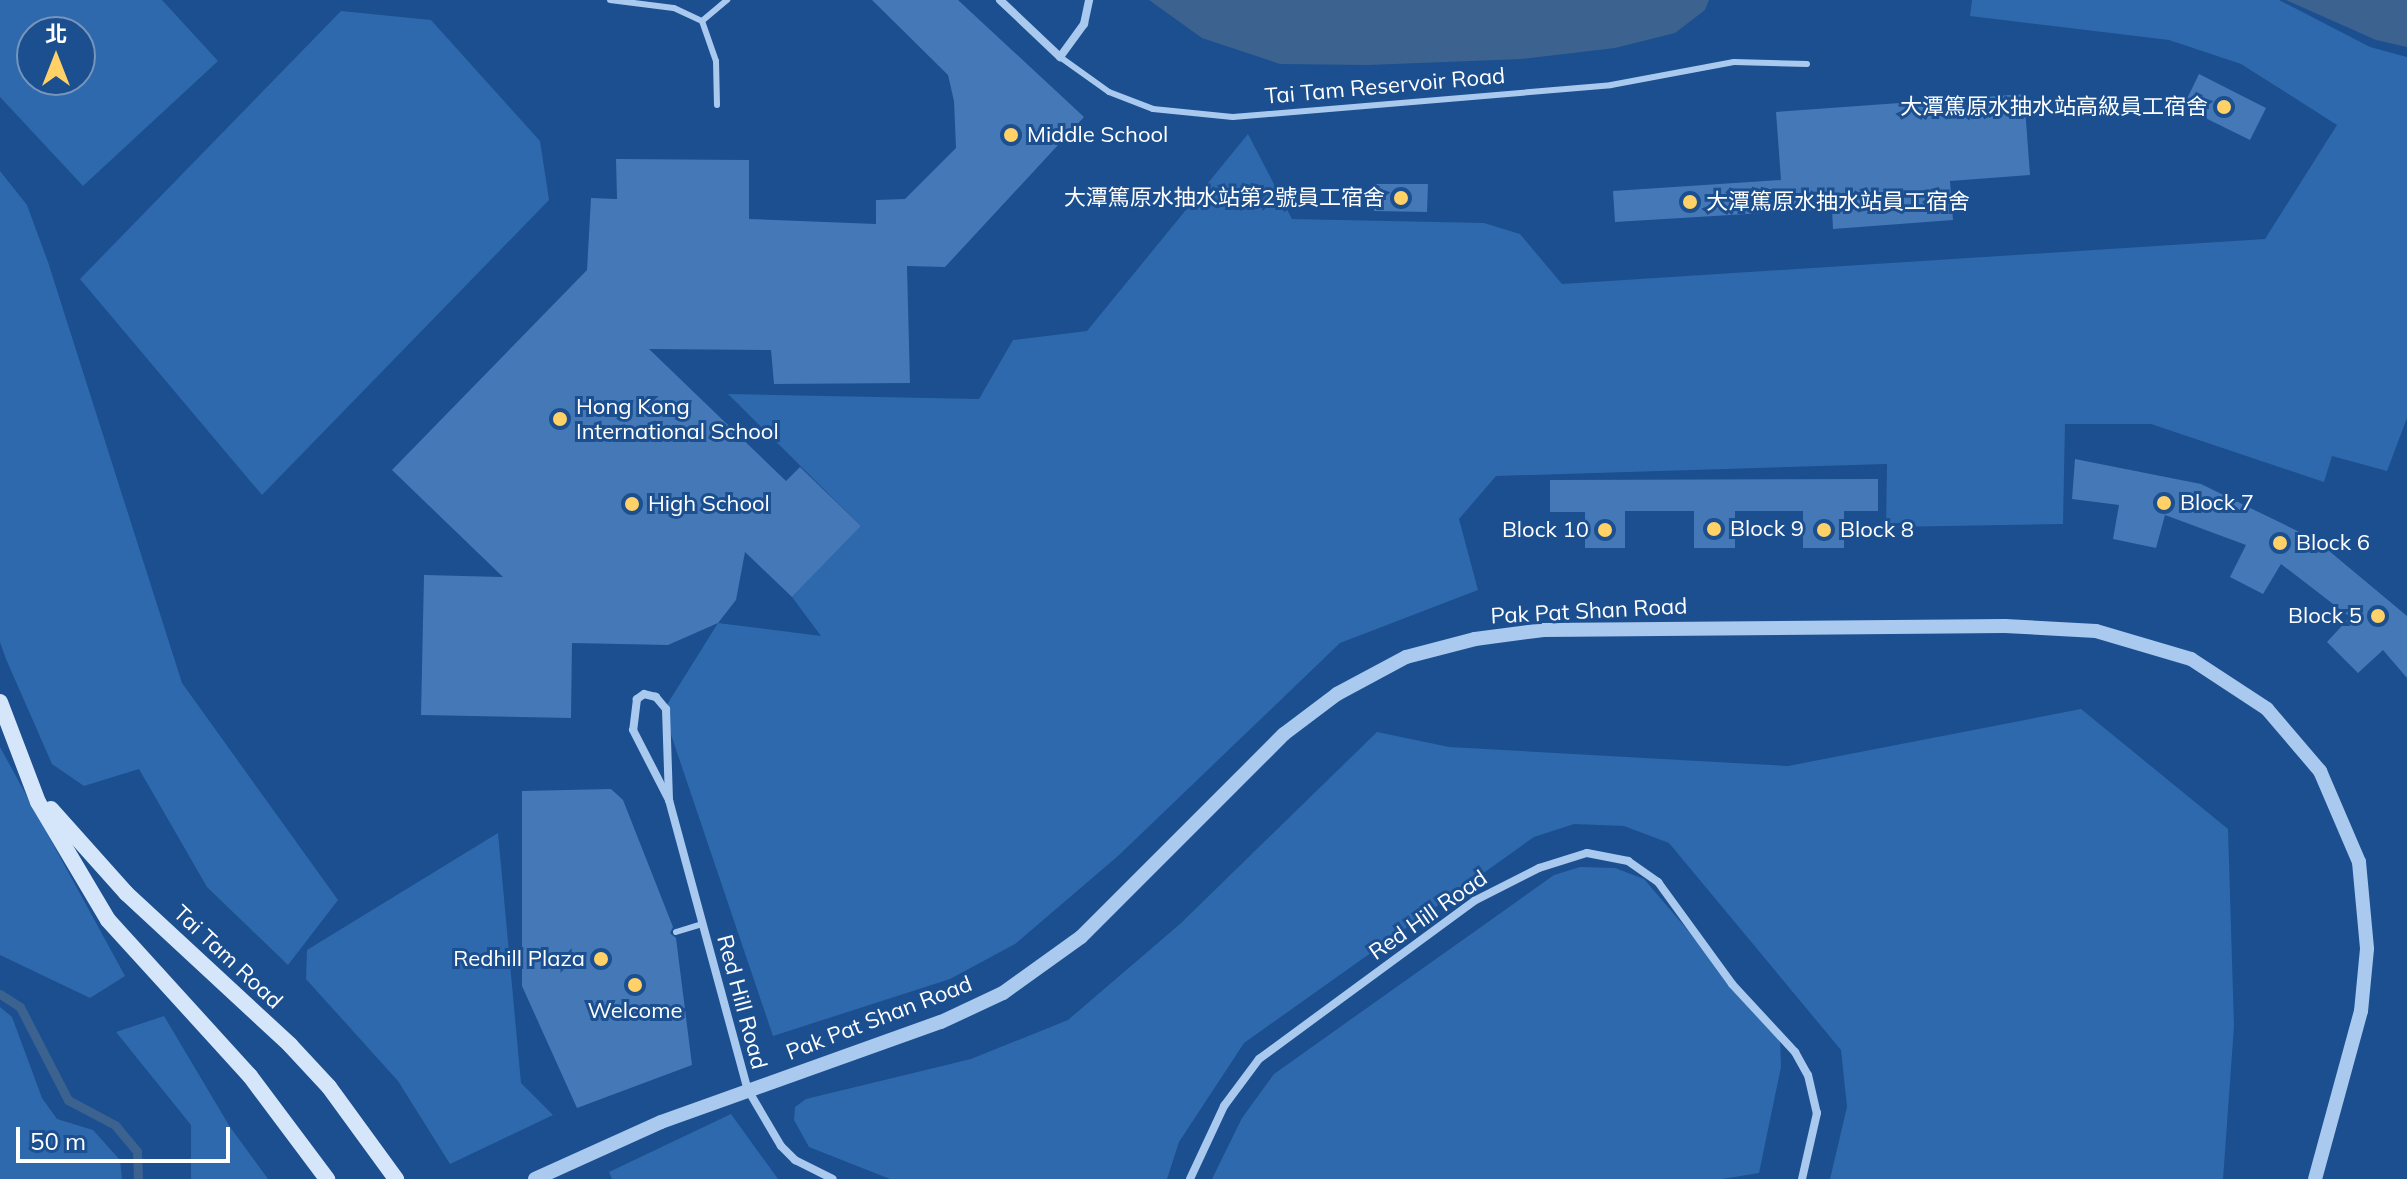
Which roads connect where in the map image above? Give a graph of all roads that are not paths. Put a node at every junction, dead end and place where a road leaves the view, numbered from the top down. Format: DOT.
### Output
graph roads {
  1 [pos="610,0"];
  2 [pos="727,0"];
  3 [pos="1000,0"];
  4 [pos="1089,0"];
  5 [pos="674,4"];
  6 [pos="702,21"];
  7 [pos="1060,57"];
  8 [pos="1807,64"];
  9 [pos="717,105"];
  10 [pos="0,702"];
  11 [pos="25,772"];
  12 [pos="669,800"];
  13 [pos="702,924"];
  14 [pos="676,932"];
  15 [pos="748,1090"];
  16 [pos="552,1175"];
  17 [pos="327,1179"];
  18 [pos="396,1179"];
  19 [pos="535,1179"];
  20 [pos="833,1179"];
  21 [pos="1190,1179"];
  22 [pos="1802,1179"];
  23 [pos="2315,1179"];
  1 -- 5 [label="lane"];
  2 -- 6 [label="lane"];
  3 -- 7 [label="street, Tai Tam Reservoir Road"];
  4 -- 7 [label="street"];
  5 -- 6 [label="lane"];
  6 -- 9 [label="lane"];
  7 -- 8 [label="lane, Tai Tam Reservoir Road"];
  10 -- 11 [label="main road, Tai Tam Road"];
  11 -- 17 [label="main road, Tai Tam Road"];
  11 -- 18 [label="main road, Tai Tam Road"];
  12 -- 12 [label="street, Red Hill Road"];
  12 -- 13 [label="street, Red Hill Road"];
  13 -- 14 [label="lane"];
  13 -- 15 [label="street, Red Hill Road"];
  15 -- 16 [label="street, Pak Pat Shan Road"];
  15 -- 20 [label="street, Red Hill Road"];
  15 -- 23 [label="street, Pak Pat Shan Road"];
  16 -- 19 [label="street, Pak Pat Shan Road"];
  21 -- 22 [label="street, Red Hill Road"];
}
